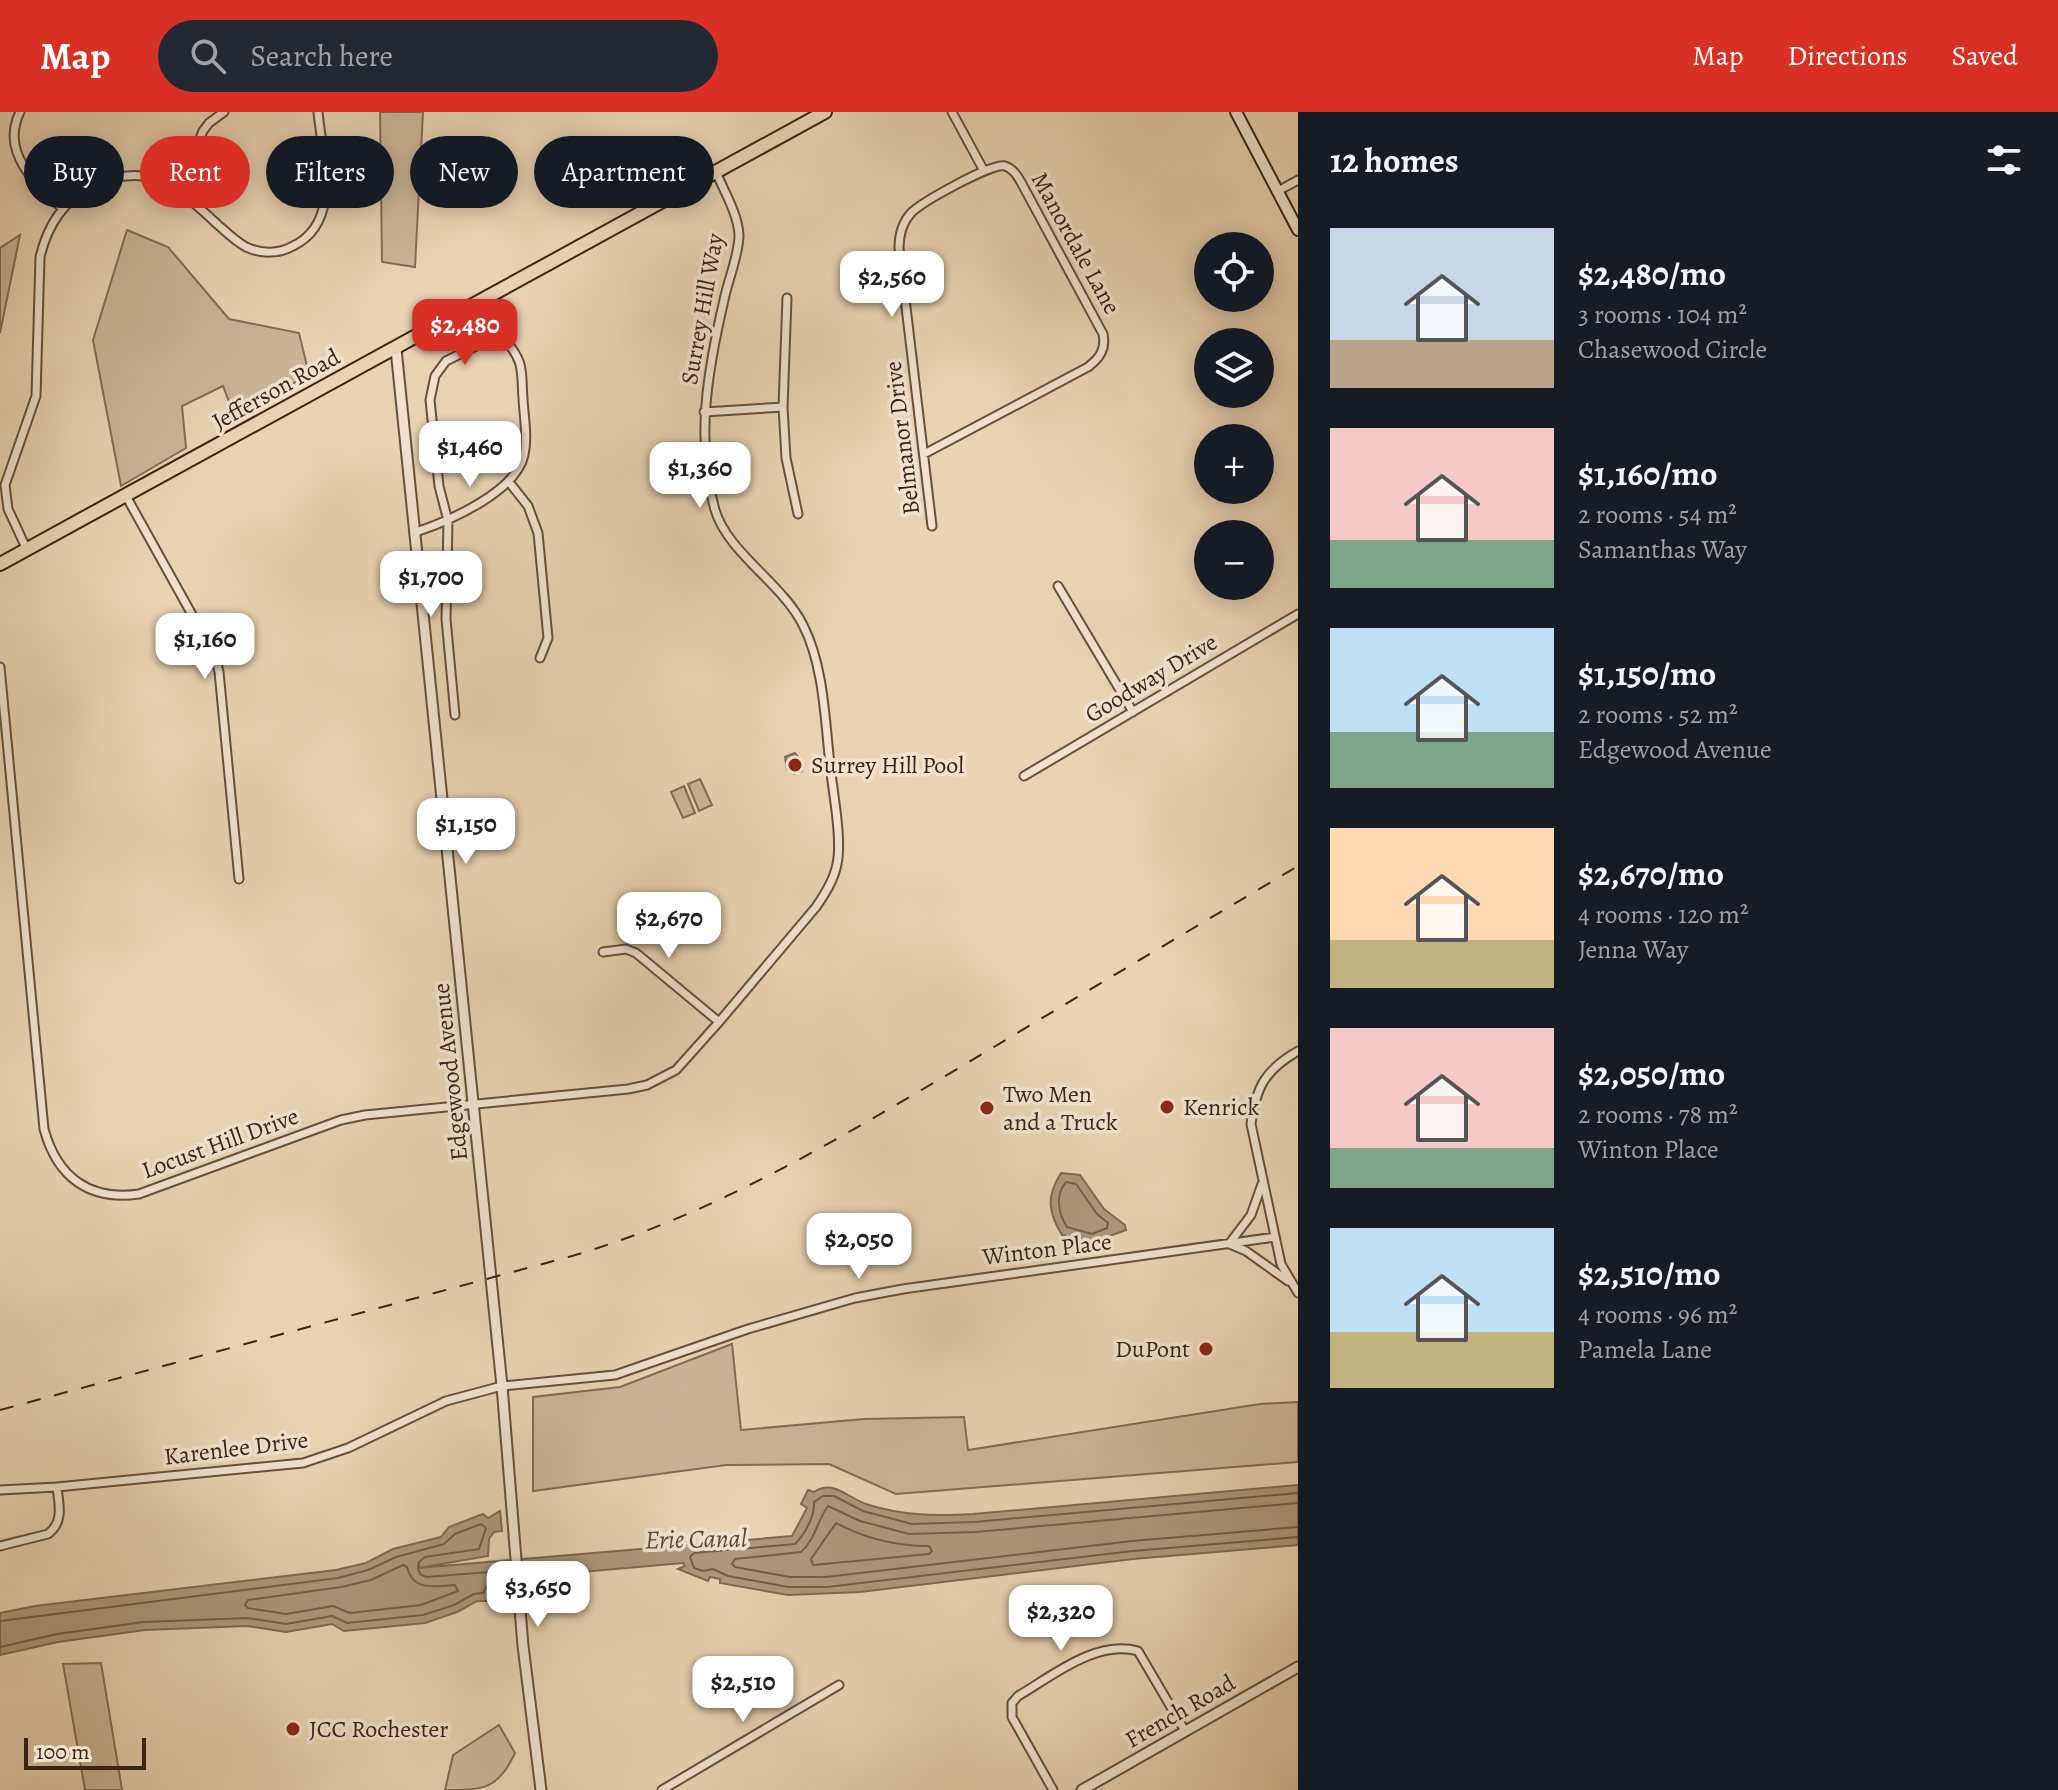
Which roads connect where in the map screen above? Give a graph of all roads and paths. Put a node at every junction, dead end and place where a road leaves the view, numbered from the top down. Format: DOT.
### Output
graph roads {
  1 [pos="20,112"];
  2 [pos="318,112"];
  3 [pos="825,112"];
  4 [pos="952,112"];
  5 [pos="1236,112"];
  6 [pos="220,113"];
  7 [pos="201,136"];
  8 [pos="984,171"];
  9 [pos="716,172"];
  10 [pos="140,177"];
  11 [pos="1298,180"];
  12 [pos="1278,191"];
  13 [pos="201,208"];
  14 [pos="63,209"];
  15 [pos="1298,230"];
  16 [pos="787,298"];
  17 [pos="396,349"];
  18 [pos="783,407"];
  19 [pos="704,412"];
  20 [pos="924,454"];
  21 [pos="509,482"];
  22 [pos="126,496"];
  23 [pos="798,514"];
  24 [pos="448,521"];
  25 [pos="932,526"];
  26 [pos="416,532"];
  27 [pos="27,550"];
  28 [pos="0,564"];
  29 [pos="1058,586"];
  30 [pos="1298,614"];
  31 [pos="540,658"];
  32 [pos="0,667"];
  33 [pos="1133,712"];
  34 [pos="455,715"];
  35 [pos="1024,776"];
  36 [pos="239,879"];
  37 [pos="603,952"];
  38 [pos="719,1022"];
  39 [pos="1298,1051"];
  40 [pos="474,1105"];
  41 [pos="1262,1183"];
  42 [pos="1275,1237"];
  43 [pos="1229,1244"];
  44 [pos="1293,1285"];
  45 [pos="1298,1293"];
  46 [pos="502,1386"];
  47 [pos="57,1487"];
  48 [pos="0,1490"];
  49 [pos="0,1546"];
  50 [pos="1297,1671"];
  51 [pos="839,1685"];
  52 [pos="1185,1731"];
  53 [pos="541,1790"];
  54 [pos="662,1790"];
  55 [pos="1053,1790"];
  56 [pos="1082,1790"];
  1 -- 14 [label="street"];
  2 -- 13 [label="street"];
  3 -- 9 [label="main road, Jefferson Road"];
  4 -- 8 [label="street"];
  5 -- 12 [label="main road"];
  6 -- 7 [label="street"];
  8 -- 20 [label="street, Belmanor Drive"];
  8 -- 20 [label="street, Manordale Lane"];
  9 -- 17 [label="main road, Jefferson Road"];
  9 -- 19 [label="street, Surrey Hill Way"];
  10 -- 14 [label="street"];
  11 -- 12 [label="street"];
  12 -- 15 [label="main road"];
  14 -- 27 [label="street"];
  16 -- 18 [label="street"];
  17 -- 22 [label="main road, Jefferson Road"];
  17 -- 26 [label="street, Edgewood Avenue"];
  18 -- 19 [label="street"];
  18 -- 23 [label="street"];
  19 -- 38 [label="street, Surrey Hill Way"];
  20 -- 25 [label="street, Belmanor Drive"];
  21 -- 24 [label="street"];
  21 -- 24 [label="street"];
  21 -- 31 [label="street"];
  22 -- 27 [label="main road, Jefferson Road"];
  22 -- 36 [label="street"];
  24 -- 26 [label="street"];
  24 -- 34 [label="street"];
  26 -- 40 [label="street, Edgewood Avenue"];
  27 -- 28 [label="main road, Jefferson Road"];
  29 -- 33 [label="street"];
  30 -- 33 [label="street, Goodway Drive"];
  32 -- 40 [label="street, Locust Hill Drive"];
  33 -- 35 [label="street, Goodway Drive"];
  37 -- 38 [label="street"];
  38 -- 40 [label="street, Surrey Hill Way"];
  39 -- 41 [label="street"];
  40 -- 46 [label="street, Edgewood Avenue"];
  41 -- 42 [label="street"];
  41 -- 43 [label="street"];
  42 -- 43 [label="street, Winton Place"];
  42 -- 44 [label="street"];
  43 -- 44 [label="street"];
  43 -- 46 [label="street, Winton Place"];
  44 -- 45 [label="street"];
  46 -- 47 [label="street, Karenlee Drive"];
  46 -- 53 [label="street, Edgewood Avenue"];
  47 -- 48 [label="street, Karenlee Drive"];
  47 -- 49 [label="street"];
  50 -- 52 [label="street, French Road"];
  51 -- 54 [label="street"];
  52 -- 55 [label="street"];
  52 -- 56 [label="street, French Road"];
}
